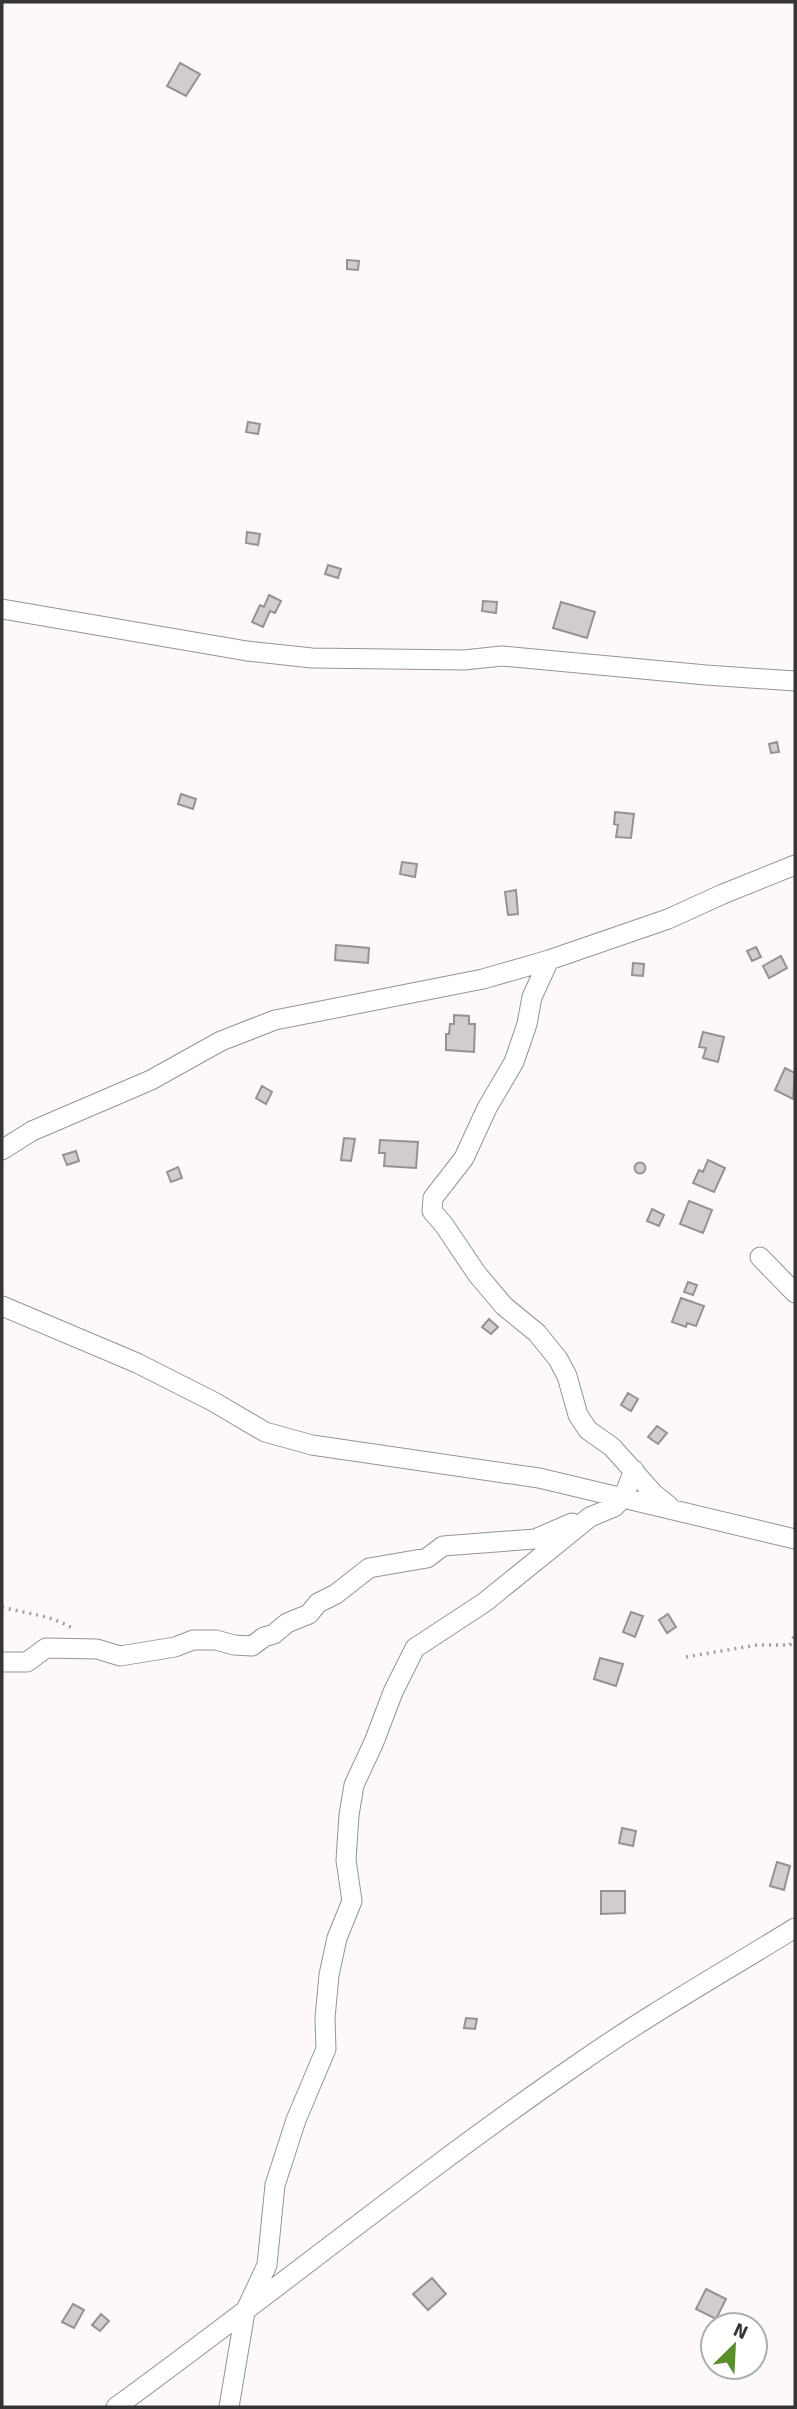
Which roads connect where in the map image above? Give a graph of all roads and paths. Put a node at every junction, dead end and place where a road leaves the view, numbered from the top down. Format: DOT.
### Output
graph roads {
  1 [pos="2,609"];
  2 [pos="795,681"];
  3 [pos="795,865"];
  4 [pos="549,960"];
  5 [pos="2,1150"];
  6 [pos="760,1257"];
  7 [pos="795,1293"];
  8 [pos="2,1306"];
  9 [pos="634,1470"];
  10 [pos="623,1498"];
  11 [pos="676,1510"];
  12 [pos="590,1517"];
  13 [pos="795,1539"];
  14 [pos="2,1607"];
  15 [pos="795,1634"];
  16 [pos="97,1649"];
  17 [pos="687,1657"];
  18 [pos="2,1662"];
  19 [pos="795,1928"];
  20 [pos="245,2312"];
  21 [pos="116,2407"];
  22 [pos="229,2407"];
  1 -- 2 [label="street"];
  3 -- 4 [label="street"];
  4 -- 5 [label="street"];
  4 -- 9 [label="street"];
  6 -- 7 [label="street"];
  8 -- 10 [label="street"];
  9 -- 10 [label="street"];
  9 -- 11 [label="street"];
  10 -- 11 [label="street"];
  10 -- 12 [label="street"];
  11 -- 13 [label="street"];
  12 -- 16 [label="street"];
  12 -- 20 [label="street"];
  14 -- 16 [label="path"];
  15 -- 17 [label="path"];
  16 -- 18 [label="street"];
  19 -- 20 [label="street"];
  20 -- 21 [label="street"];
  20 -- 22 [label="street"];
}
